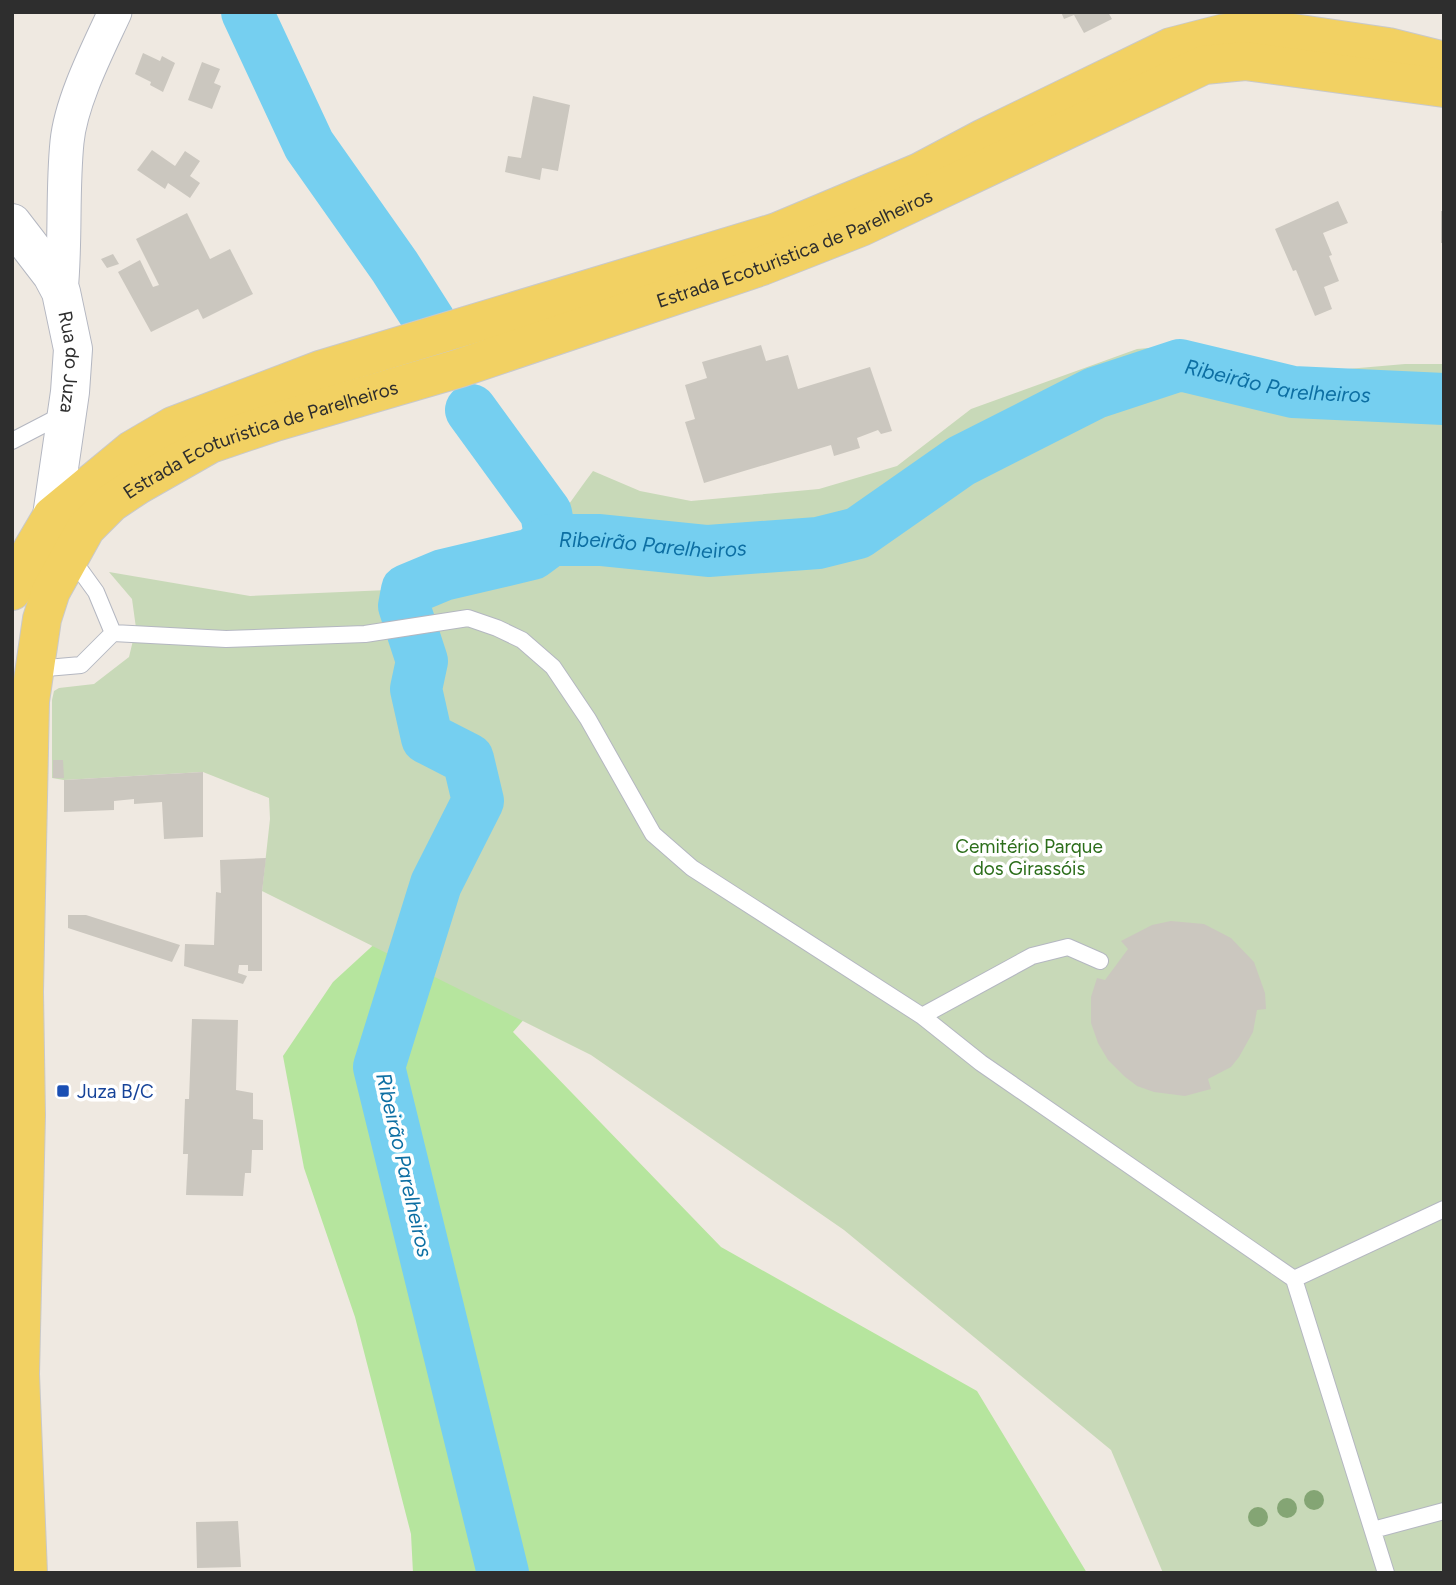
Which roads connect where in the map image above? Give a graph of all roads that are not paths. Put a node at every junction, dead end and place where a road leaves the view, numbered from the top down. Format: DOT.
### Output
graph roads {
  1 [pos="115,12"];
  2 [pos="1444,61"];
  3 [pos="1444,88"];
  4 [pos="12,223"];
  5 [pos="61,292"];
  6 [pos="66,413"];
  7 [pos="12,441"];
  8 [pos="52,516"];
  9 [pos="69,555"];
  10 [pos="12,591"];
  11 [pos="113,633"];
  12 [pos="23,668"];
  13 [pos="1100,961"];
  14 [pos="922,1016"];
  15 [pos="1444,1209"];
  16 [pos="1294,1279"];
  17 [pos="1444,1511"];
  18 [pos="1373,1530"];
  19 [pos="28,1573"];
  20 [pos="1386,1573"];
  1 -- 5 [label="street"];
  2 -- 8 [label="main road, Estrada Ecoturistica de Parelheiros"];
  3 -- 9 [label="main road, Estrada Ecoturistica de Parelheiros"];
  4 -- 5 [label="street, Rua do Juza"];
  5 -- 6 [label="street, Rua do Juza"];
  6 -- 7 [label="lane"];
  6 -- 8 [label="street, Rua do Juza"];
  8 -- 9 [label="main road"];
  8 -- 10 [label="main road, Estrada Ecoturistica de Parelheiros"];
  9 -- 11 [label="lane"];
  9 -- 12 [label="main road, Estrada Ecoturistica de Parelheiros"];
  11 -- 12 [label="lane"];
  11 -- 14 [label="lane"];
  12 -- 19 [label="main road, Estrada Ecoturistica de Parelheiros"];
  13 -- 14 [label="lane"];
  14 -- 16 [label="lane"];
  15 -- 16 [label="lane"];
  16 -- 18 [label="lane"];
  17 -- 18 [label="lane"];
  18 -- 20 [label="lane"];
}
